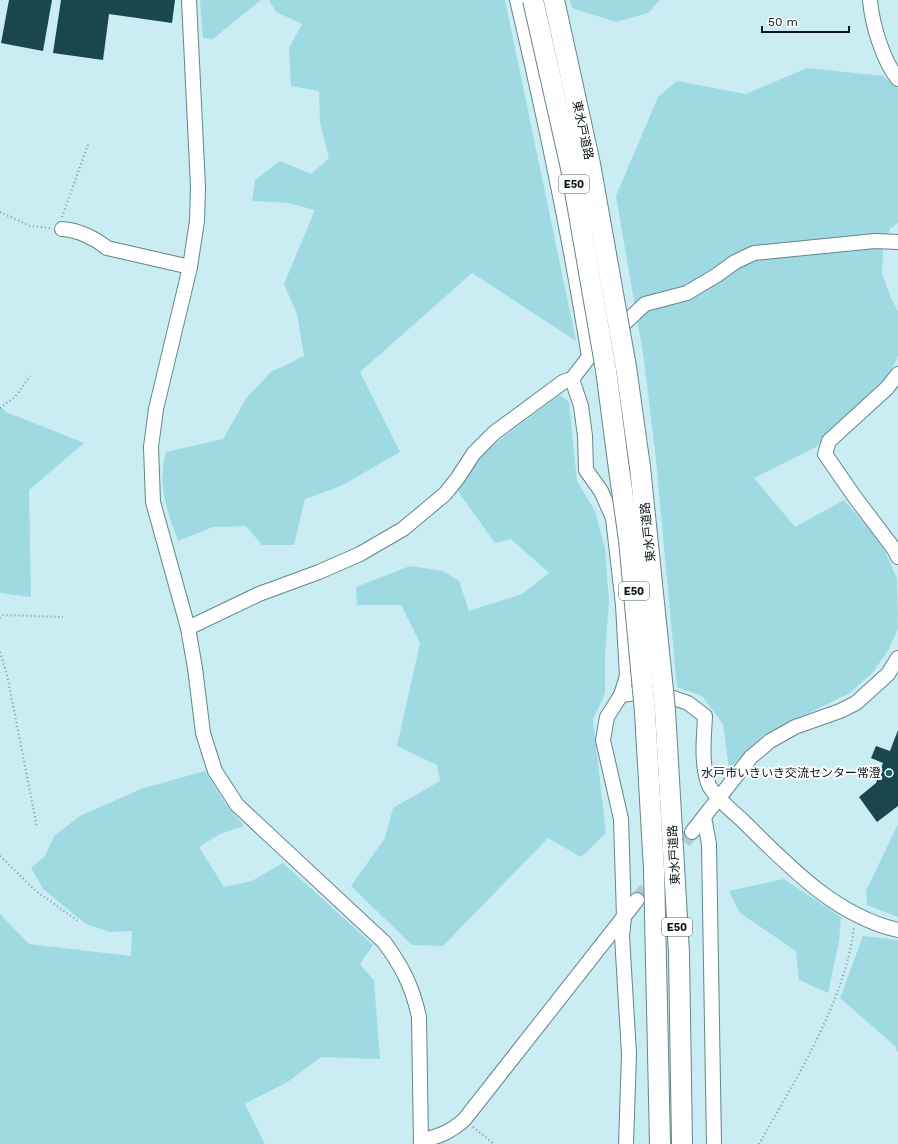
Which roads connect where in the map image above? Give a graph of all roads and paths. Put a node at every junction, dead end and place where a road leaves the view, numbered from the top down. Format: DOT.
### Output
graph roads {
  1 [pos="189,0"];
  2 [pos="517,0"];
  3 [pos="533,0"];
  4 [pos="554,0"];
  5 [pos="870,0"];
  6 [pos="898,79"];
  7 [pos="89,142"];
  8 [pos="0,212"];
  9 [pos="62,229"];
  10 [pos="898,242"];
  11 [pos="190,268"];
  12 [pos="589,357"];
  13 [pos="616,368"];
  14 [pos="898,374"];
  15 [pos="30,376"];
  16 [pos="572,379"];
  17 [pos="0,408"];
  18 [pos="898,557"];
  19 [pos="63,617"];
  20 [pos="0,618"];
  21 [pos="188,628"];
  22 [pos="0,652"];
  23 [pos="898,658"];
  24 [pos="621,695"];
  25 [pos="719,798"];
  26 [pos="704,817"];
  27 [pos="37,827"];
  28 [pos="692,832"];
  29 [pos="0,856"];
  30 [pos="637,900"];
  31 [pos="856,914"];
  32 [pos="624,917"];
  33 [pos="78,921"];
  34 [pos="898,930"];
  35 [pos="464,1120"];
  36 [pos="421,1142"];
  37 [pos="494,1144"];
  38 [pos="626,1144"];
  39 [pos="660,1144"];
  40 [pos="682,1144"];
  41 [pos="714,1144"];
  42 [pos="759,1144"];
  1 -- 11 [label="street"];
  2 -- 12 [label="street"];
  3 -- 13 [label="highway, 東水戸道路 / E50, bridge"];
  4 -- 13 [label="highway, 東水戸道路 / E50, bridge"];
  5 -- 6 [label="street"];
  7 -- 9 [label="path"];
  8 -- 9 [label="path"];
  9 -- 11 [label="street"];
  10 -- 12 [label="street"];
  11 -- 21 [label="street"];
  12 -- 16 [label="street"];
  13 -- 39 [label="highway, 東水戸道路 / E50, bridge"];
  13 -- 40 [label="highway, 東水戸道路 / E50, bridge"];
  14 -- 18 [label="street"];
  15 -- 17 [label="path"];
  16 -- 21 [label="street"];
  16 -- 24 [label="street"];
  19 -- 20 [label="path"];
  21 -- 36 [label="street"];
  22 -- 27 [label="path"];
  23 -- 25 [label="street"];
  24 -- 25 [label="street"];
  24 -- 32 [label="street"];
  25 -- 26 [label="street"];
  25 -- 31 [label="street"];
  26 -- 28 [label="street"];
  26 -- 41 [label="street"];
  29 -- 33 [label="path"];
  30 -- 32 [label="street"];
  31 -- 34 [label="street"];
  31 -- 42 [label="path"];
  32 -- 35 [label="street"];
  32 -- 38 [label="street"];
  35 -- 36 [label="street"];
  35 -- 37 [label="path"];
}
